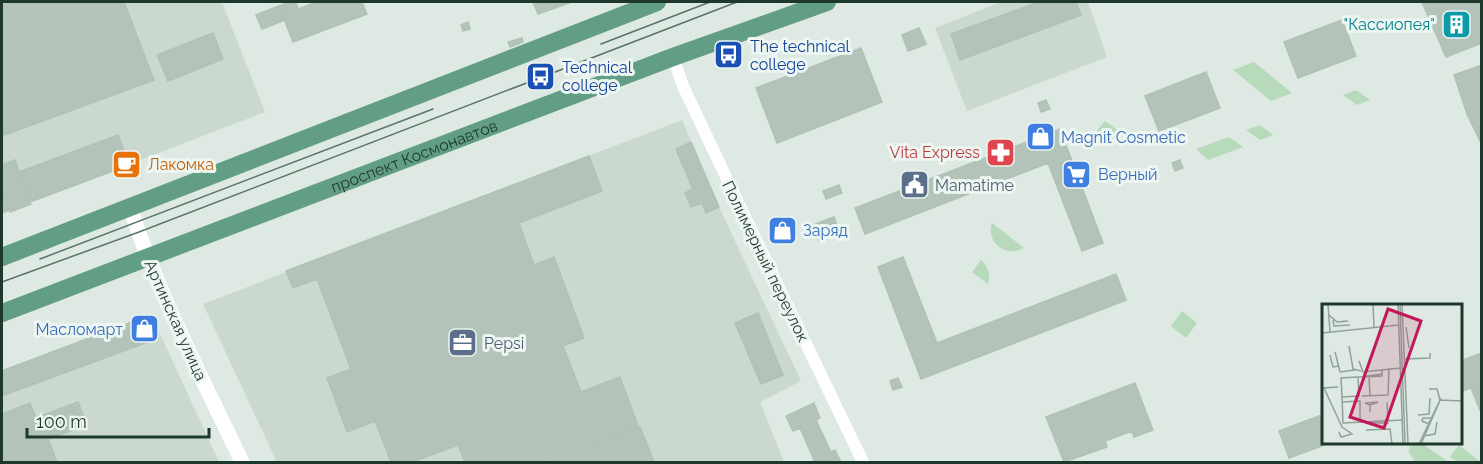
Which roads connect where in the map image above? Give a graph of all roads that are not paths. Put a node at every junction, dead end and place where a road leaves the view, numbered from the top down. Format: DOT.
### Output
graph roads {
  1 [pos="657,2"];
  2 [pos="827,2"];
  3 [pos="673,57"];
  4 [pos="130,207"];
  5 [pos="2,257"];
  6 [pos="146,257"];
  7 [pos="2,314"];
  8 [pos="242,462"];
  9 [pos="863,462"];
  1 -- 4 [label="main road"];
  2 -- 3 [label="main road, проспект Космонавтов"];
  3 -- 6 [label="main road, проспект Космонавтов"];
  3 -- 9 [label="street, Полимерный переулок"];
  4 -- 5 [label="main road"];
  4 -- 6 [label="street, Артинская улица"];
  6 -- 7 [label="main road, проспект Космонавтов"];
  6 -- 8 [label="street, Артинская улица"];
}
